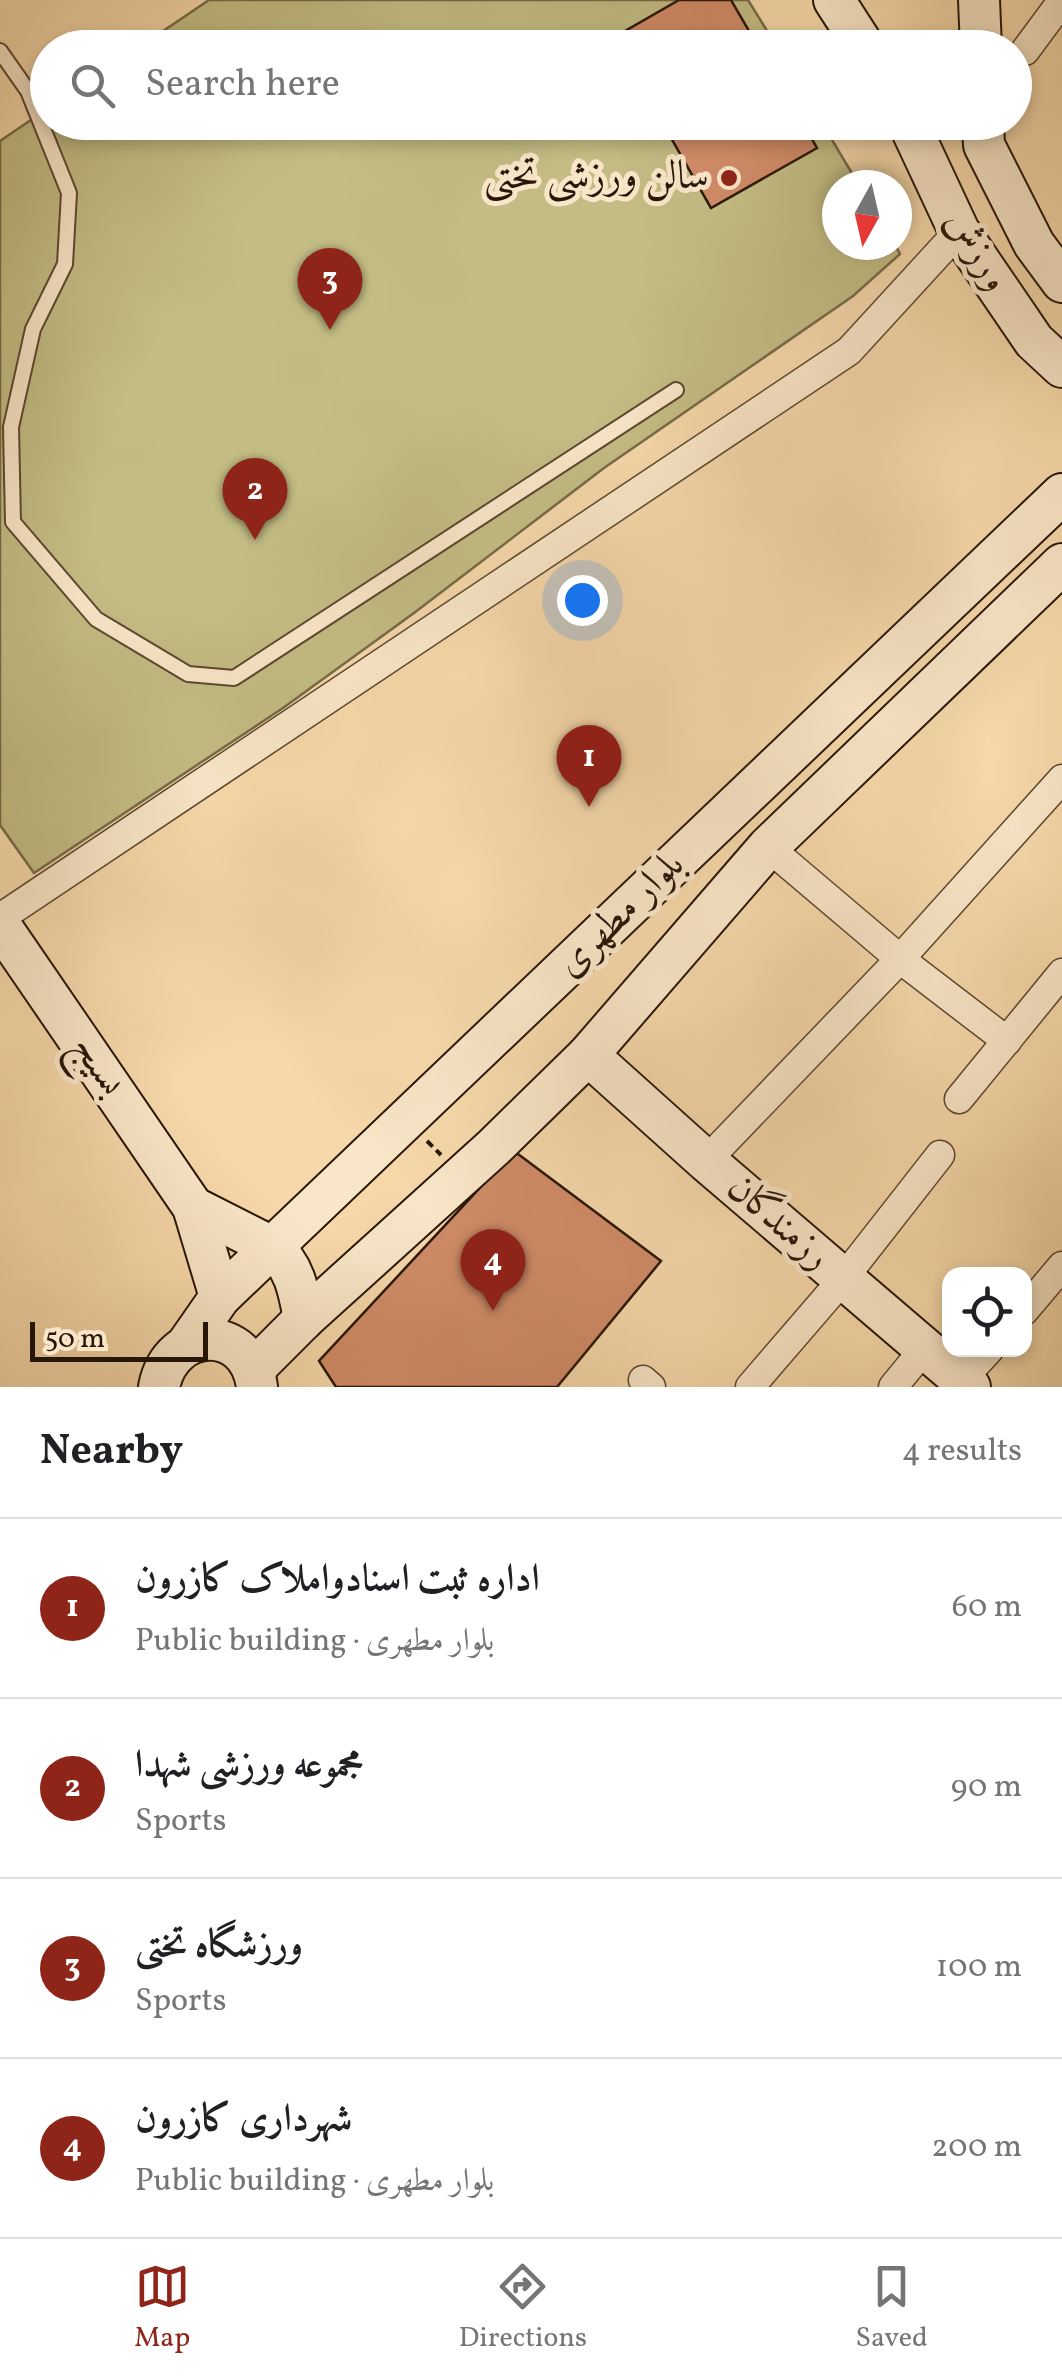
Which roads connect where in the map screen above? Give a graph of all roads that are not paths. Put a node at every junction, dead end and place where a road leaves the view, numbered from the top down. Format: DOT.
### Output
graph roads {
  1 [pos="834,0"];
  2 [pos="978,0"];
  3 [pos="1062,1"];
  4 [pos="853,30"];
  5 [pos="980,30"];
  6 [pos="1032,42"];
  7 [pos="0,51"];
  8 [pos="30,95"];
  9 [pos="48,140"];
  10 [pos="981,140"];
  11 [pos="931,142"];
  12 [pos="959,230"];
  13 [pos="1062,282"];
  14 [pos="1062,367"];
  15 [pos="676,390"];
  16 [pos="1062,494"];
  17 [pos="1062,564"];
  18 [pos="1062,779"];
  19 [pos="768,847"];
  20 [pos="0,922"];
  21 [pos="900,958"];
  22 [pos="1062,973"];
  23 [pos="1006,1040"];
  24 [pos="588,1055"];
  25 [pos="959,1099"];
  26 [pos="940,1154"];
  27 [pos="706,1161"];
  28 [pos="193,1207"];
  29 [pos="272,1248"];
  30 [pos="1062,1266"];
  31 [pos="843,1279"];
  32 [pos="220,1297"];
  33 [pos="1032,1302"];
  34 [pos="304,1319"];
  35 [pos="924,1348"];
  36 [pos="984,1357"];
  37 [pos="163,1372"];
  38 [pos="257,1382"];
  39 [pos="966,1383"];
  40 [pos="750,1387"];
  41 [pos="893,1387"];
  1 -- 4 [label="main road"];
  2 -- 5 [label="main road"];
  3 -- 6 [label="street"];
  7 -- 8 [label="lane"];
  9 -- 15 [label="lane"];
  10 -- 13 [label="main road"];
  11 -- 12 [label="main road, ورزش"];
  12 -- 14 [label="main road, ورزش"];
  12 -- 20 [label="street"];
  16 -- 29 [label="main road, بلوار مطهری"];
  17 -- 19 [label="main road, بلوار مطهری"];
  18 -- 21 [label="street"];
  19 -- 21 [label="street"];
  19 -- 24 [label="main road, بلوار مطهری"];
  20 -- 28 [label="main road, بسیج"];
  21 -- 23 [label="street"];
  21 -- 27 [label="street"];
  22 -- 23 [label="street"];
  23 -- 25 [label="street"];
  24 -- 27 [label="main road, رزمندگان"];
  24 -- 34 [label="main road, بلوار مطهری"];
  26 -- 31 [label="street"];
  27 -- 31 [label="main road, رزمندگان"];
  28 -- 29 [label="main road, بسیج"];
  28 -- 32 [label="main road, بسیج"];
  29 -- 32 [label="main road, بلوار مطهری"];
  29 -- 34 [label="main road"];
  30 -- 33 [label="street"];
  31 -- 35 [label="main road, رزمندگان"];
  31 -- 40 [label="street"];
  32 -- 37 [label="main road, بلوار مطهری"];
  34 -- 38 [label="main road, بلوار مطهری"];
  35 -- 39 [label="main road, رزمندگان"];
  35 -- 41 [label="street"];
  36 -- 39 [label="street"];
  37 -- 38 [label="main road"];
}
